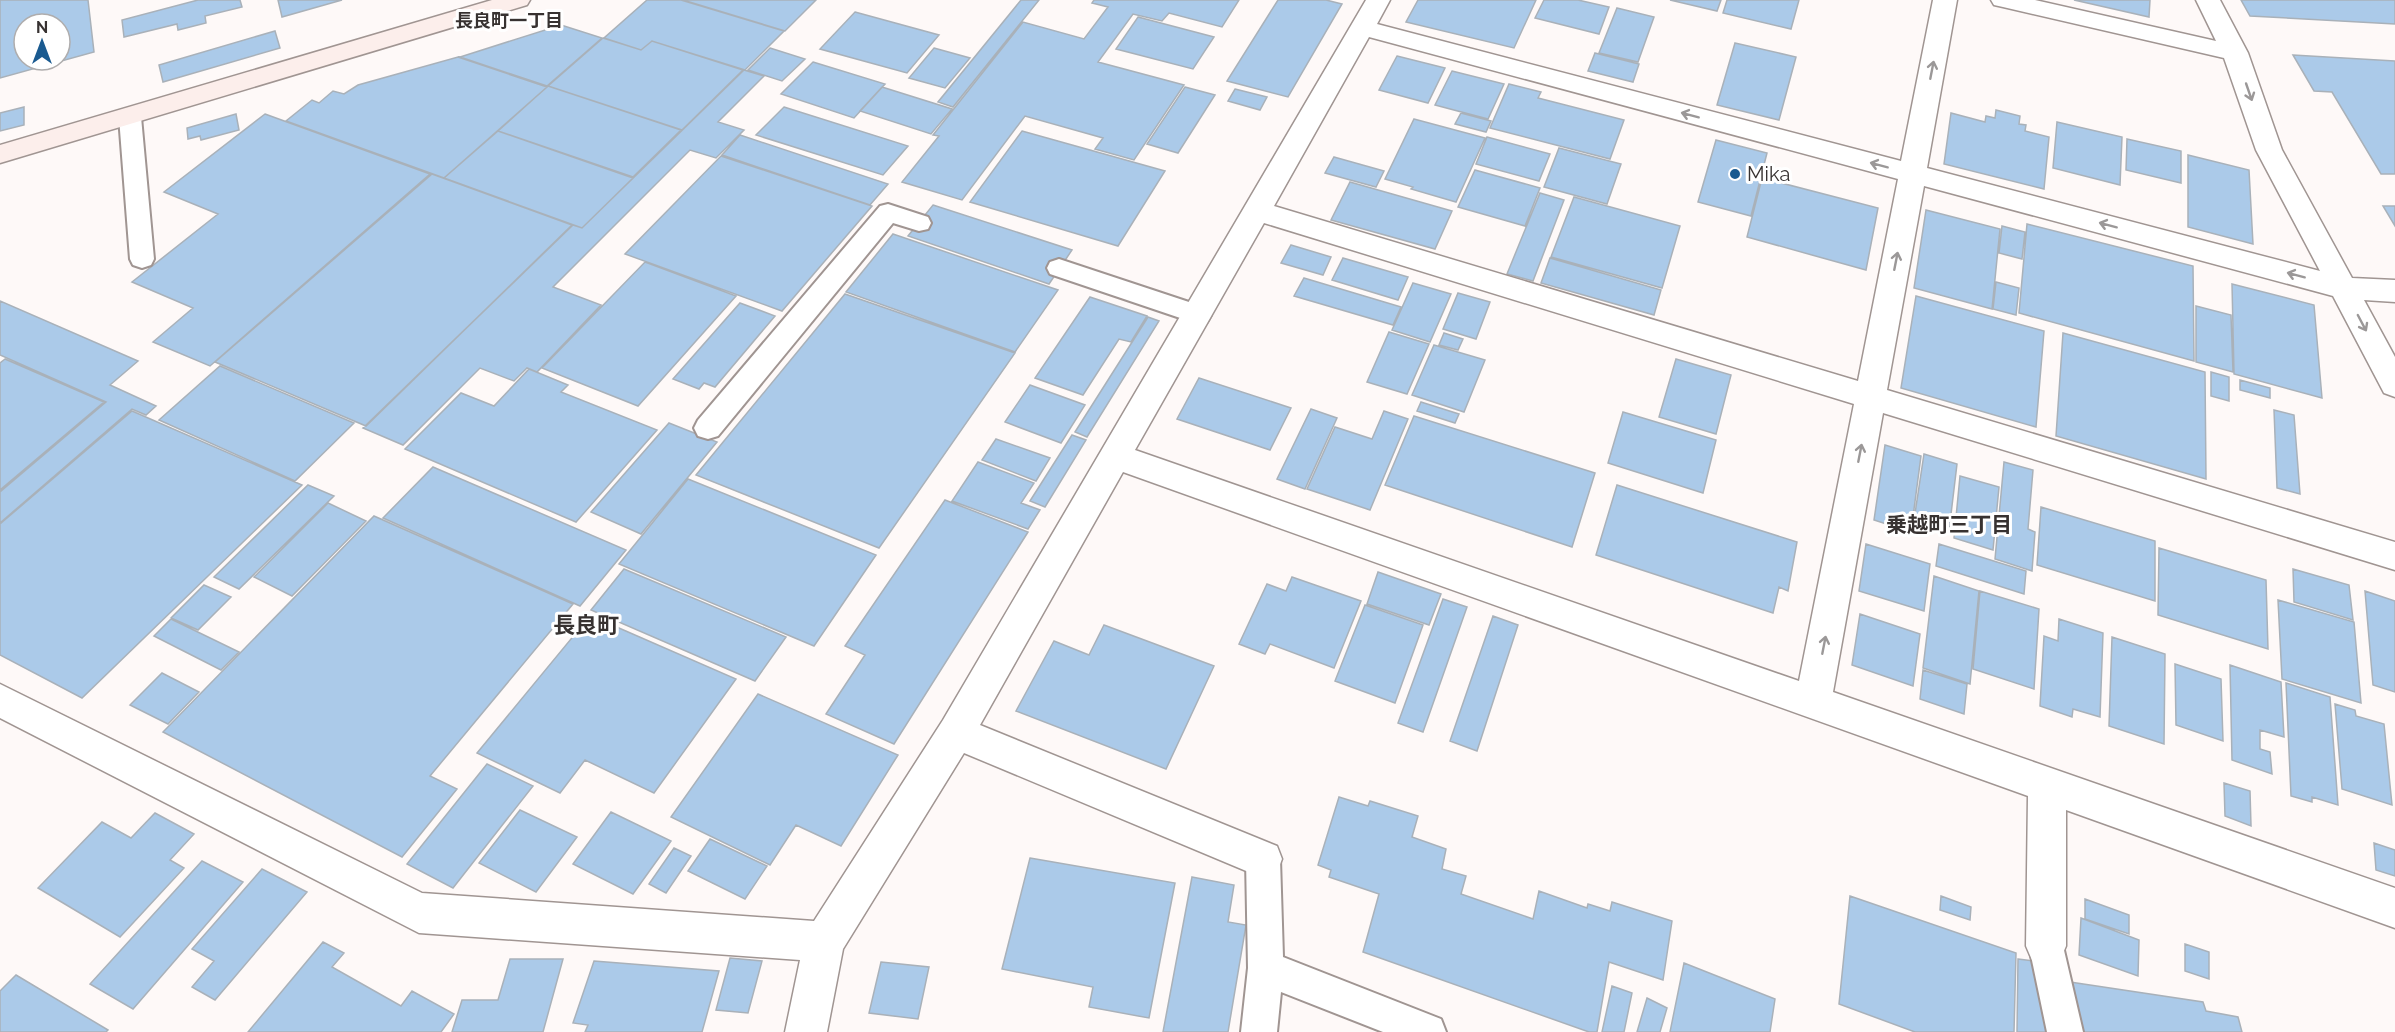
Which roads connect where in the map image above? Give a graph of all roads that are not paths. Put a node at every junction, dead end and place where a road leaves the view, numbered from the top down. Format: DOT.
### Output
graph roads {
  1 [pos="518,0"];
  2 [pos="1378,0"];
  3 [pos="1946,0"];
  4 [pos="2003,0"];
  5 [pos="2208,0"];
  6 [pos="1364,28"];
  7 [pos="2235,53"];
  8 [pos="130,117"];
  9 [pos="0,154"];
  10 [pos="1912,174"];
  11 [pos="1258,211"];
  12 [pos="919,223"];
  13 [pos="142,259"];
  14 [pos="1059,268"];
  15 [pos="2343,288"];
  16 [pos="2395,291"];
  17 [pos="1198,315"];
  18 [pos="2395,385"];
  19 [pos="1871,399"];
  20 [pos="708,428"];
  21 [pos="1116,456"];
  22 [pos="2395,556"];
  23 [pos="0,700"];
  24 [pos="1813,702"];
  25 [pos="956,732"];
  26 [pos="2047,785"];
  27 [pos="1263,859"];
  28 [pos="2395,908"];
  29 [pos="824,942"];
  30 [pos="2046,946"];
  31 [pos="1266,968"];
  32 [pos="806,1032"];
  33 [pos="1259,1032"];
  34 [pos="1428,1032"];
  35 [pos="2065,1032"];
  1 -- 8 [label="street"];
  2 -- 6 [label="street"];
  10 -- 3 [label="street, one-way"];
  4 -- 7 [label="street"];
  5 -- 7 [label="street"];
  10 -- 6 [label="street, one-way"];
  6 -- 11 [label="street"];
  7 -- 15 [label="street, one-way"];
  8 -- 9 [label="street"];
  8 -- 13 [label="lane"];
  15 -- 10 [label="street, one-way"];
  19 -- 10 [label="street, one-way"];
  11 -- 17 [label="street"];
  11 -- 19 [label="street"];
  12 -- 20 [label="lane"];
  14 -- 17 [label="lane"];
  15 -- 16 [label="street"];
  15 -- 18 [label="street, one-way"];
  17 -- 21 [label="street"];
  19 -- 22 [label="street"];
  24 -- 19 [label="street, one-way"];
  21 -- 24 [label="street"];
  21 -- 25 [label="street"];
  23 -- 29 [label="street"];
  24 -- 26 [label="street"];
  25 -- 27 [label="street"];
  25 -- 29 [label="street"];
  26 -- 28 [label="street"];
  26 -- 30 [label="street"];
  27 -- 31 [label="lane"];
  29 -- 32 [label="street"];
  30 -- 35 [label="lane"];
  31 -- 33 [label="lane"];
  31 -- 34 [label="lane"];
}
